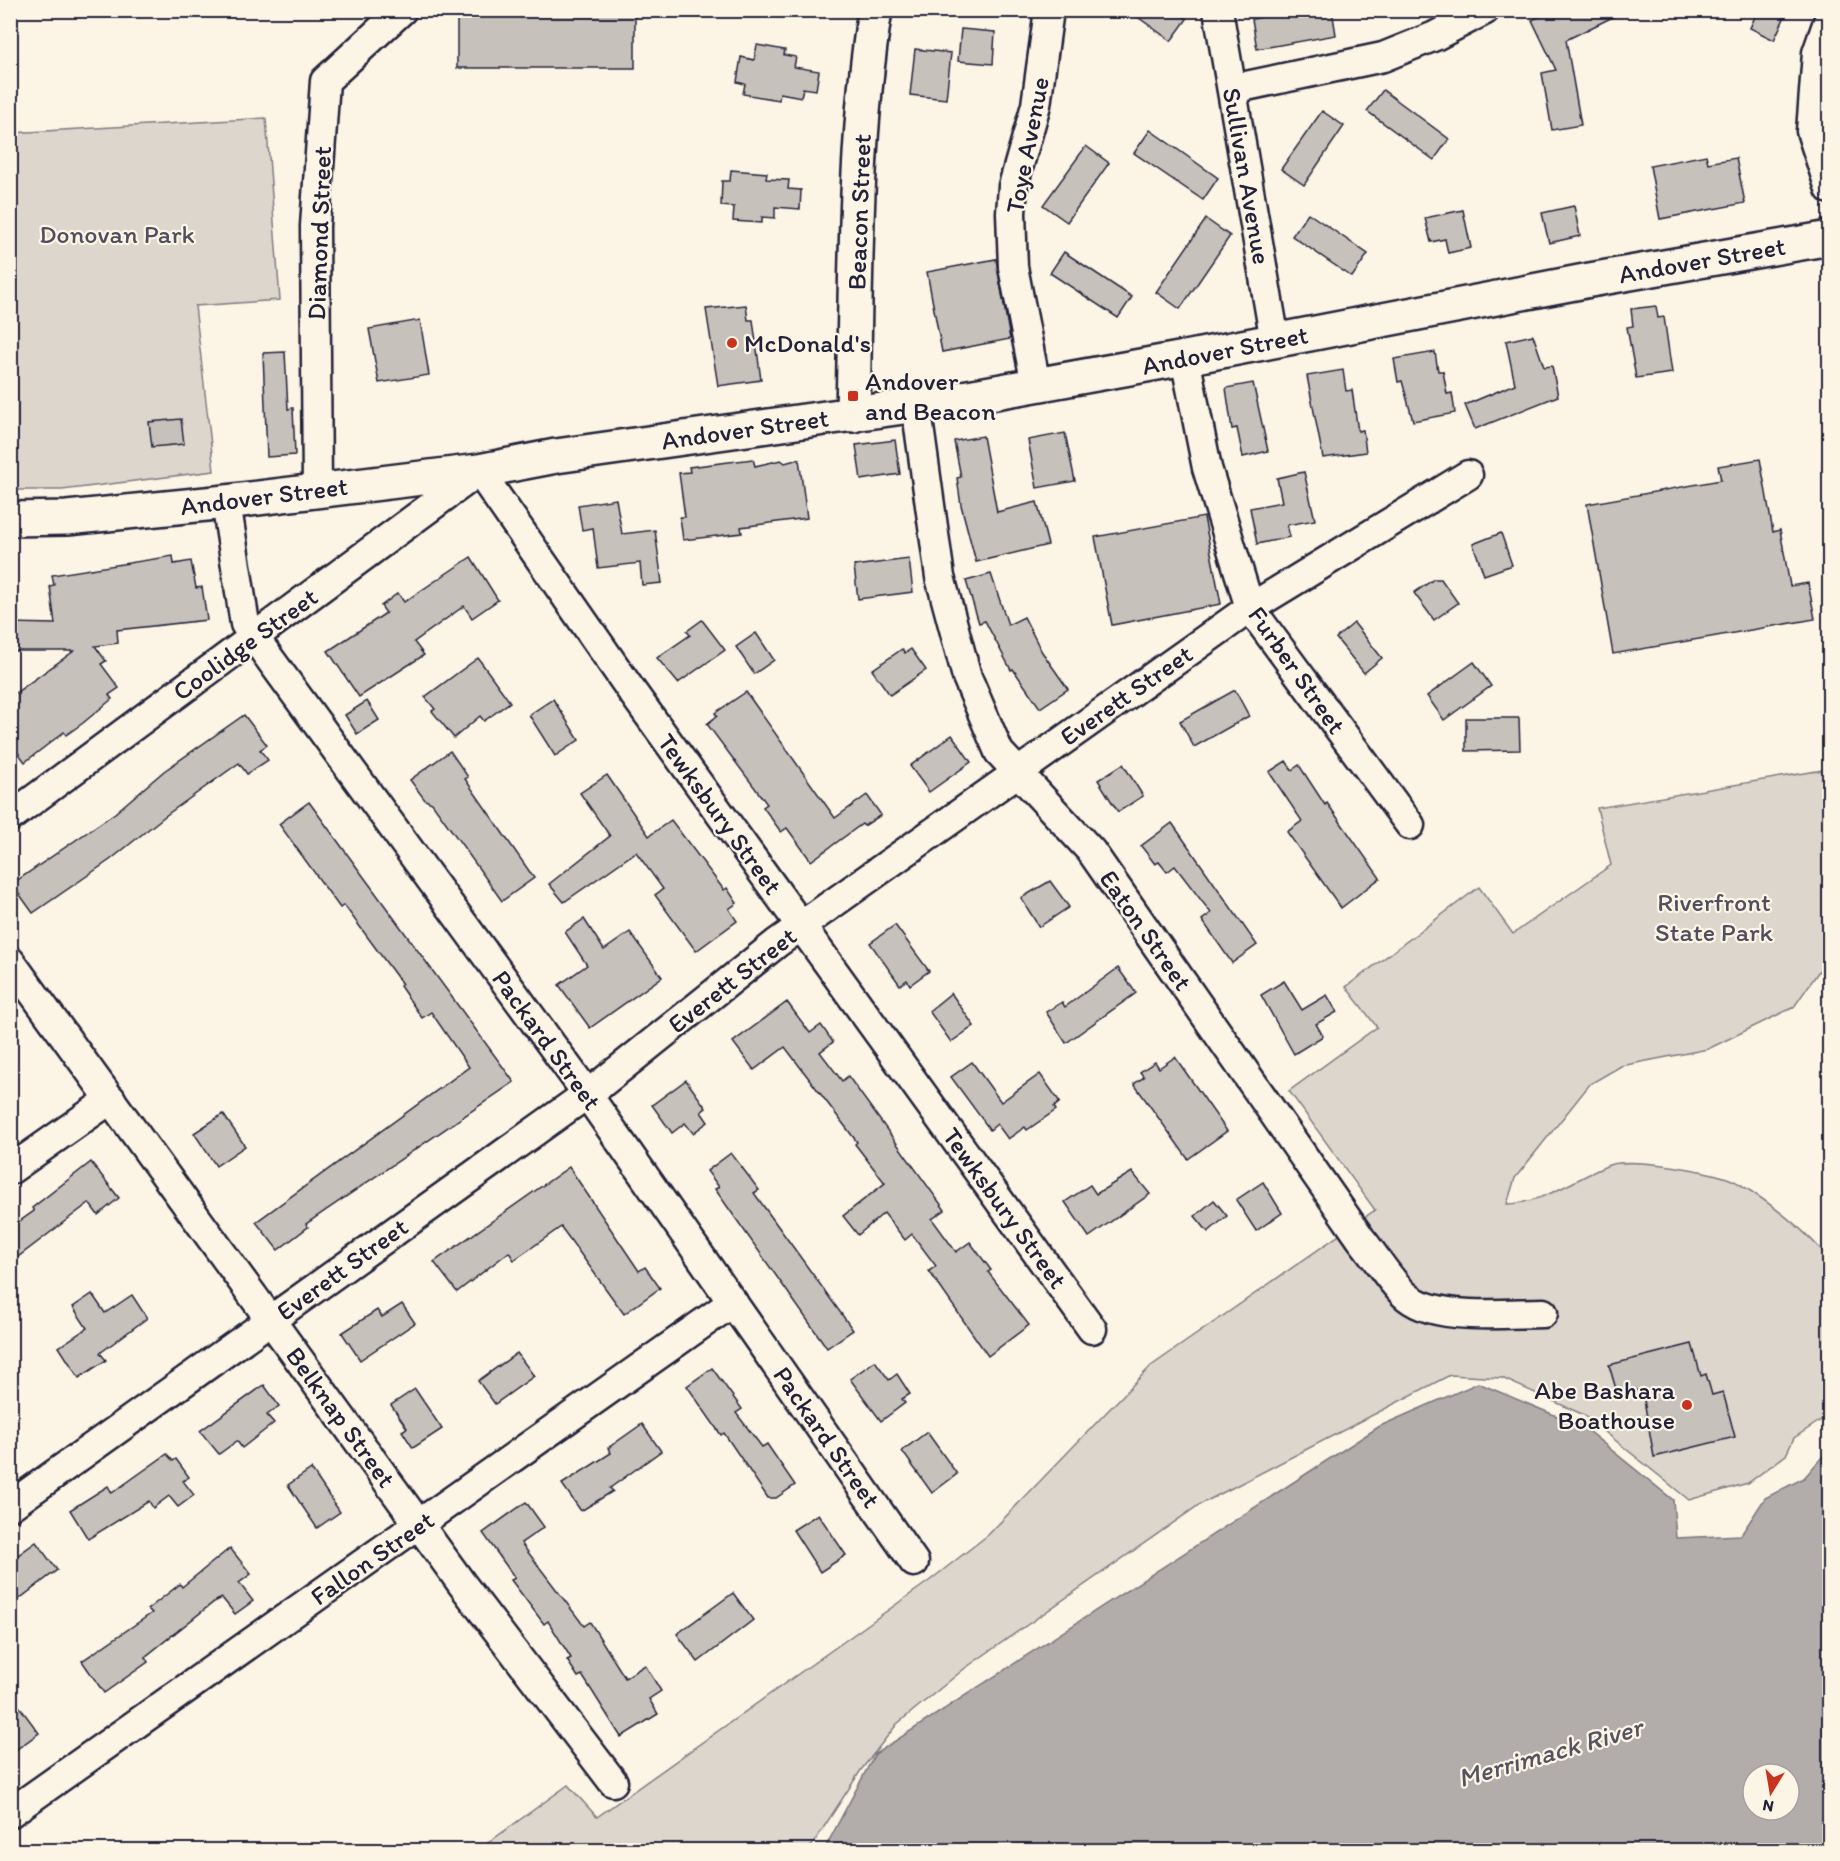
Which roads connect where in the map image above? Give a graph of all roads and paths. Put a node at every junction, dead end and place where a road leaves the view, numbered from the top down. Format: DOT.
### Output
graph roads {
  1 [pos="402,10"];
  2 [pos="875,10"];
  3 [pos="1049,10"];
  4 [pos="1218,10"];
  5 [pos="1485,10"];
  6 [pos="1830,16"];
  7 [pos="1232,89"];
  8 [pos="1830,189"];
  9 [pos="1830,238"];
  10 [pos="1275,341"];
  11 [pos="1185,358"];
  12 [pos="1036,385"];
  13 [pos="916,405"];
  14 [pos="853,415"];
  15 [pos="479,471"];
  16 [pos="1468,475"];
  17 [pos="317,490"];
  18 [pos="226,502"];
  19 [pos="10,519"];
  20 [pos="1250,608"];
  21 [pos="254,637"];
  22 [pos="1018,772"];
  23 [pos="10,817"];
  24 [pos="1410,825"];
  25 [pos="801,926"];
  26 [pos="10,961"];
  27 [pos="587,1094"];
  28 [pos="111,1099"];
  29 [pos="10,1170"];
  30 [pos="733,1302"];
  31 [pos="1543,1313"];
  32 [pos="271,1320"];
  33 [pos="1092,1329"];
  34 [pos="10,1506"];
  35 [pos="419,1524"];
  36 [pos="914,1562"];
  37 [pos="613,1782"];
  38 [pos="10,1813"];
  1 -- 17 [label="street, Diamond Street"];
  2 -- 14 [label="main road, Beacon Street"];
  3 -- 12 [label="street, Toye Avenue"];
  4 -- 7 [label="street, Sullivan Avenue"];
  5 -- 7 [label="street"];
  6 -- 8 [label="street"];
  7 -- 10 [label="street, Sullivan Avenue"];
  9 -- 10 [label="main road, Andover Street"];
  10 -- 11 [label="main road, Andover Street"];
  11 -- 12 [label="main road, Andover Street"];
  11 -- 20 [label="street, Furber Street"];
  12 -- 13 [label="main road, Andover Street"];
  13 -- 14 [label="main road, Andover Street"];
  13 -- 22 [label="street, Eaton Street"];
  14 -- 15 [label="main road, Andover Street"];
  15 -- 17 [label="main road, Andover Street"];
  15 -- 21 [label="street, Coolidge Street"];
  15 -- 25 [label="street, Tewksbury Street"];
  16 -- 20 [label="street, Everett Street"];
  17 -- 18 [label="main road, Andover Street"];
  18 -- 19 [label="main road, Andover Street"];
  18 -- 21 [label="street, Packard Street"];
  20 -- 22 [label="street, Everett Street"];
  20 -- 24 [label="street, Furber Street"];
  21 -- 23 [label="street, Coolidge Street"];
  21 -- 27 [label="street, Packard Street"];
  22 -- 25 [label="street, Everett Street"];
  22 -- 31 [label="street, Eaton Street"];
  25 -- 27 [label="street, Everett Street"];
  25 -- 33 [label="street, Tewksbury Street"];
  26 -- 28 [label="street, Belknap Street"];
  27 -- 30 [label="street, Packard Street"];
  27 -- 32 [label="street, Everett Street"];
  28 -- 29 [label="street"];
  28 -- 32 [label="street, Belknap Street"];
  30 -- 35 [label="street, Fallon Street"];
  30 -- 36 [label="street, Packard Street"];
  32 -- 34 [label="street, Everett Street"];
  32 -- 35 [label="street, Belknap Street"];
  35 -- 37 [label="street, Belknap Street"];
  35 -- 38 [label="street, Fallon Street"];
}
